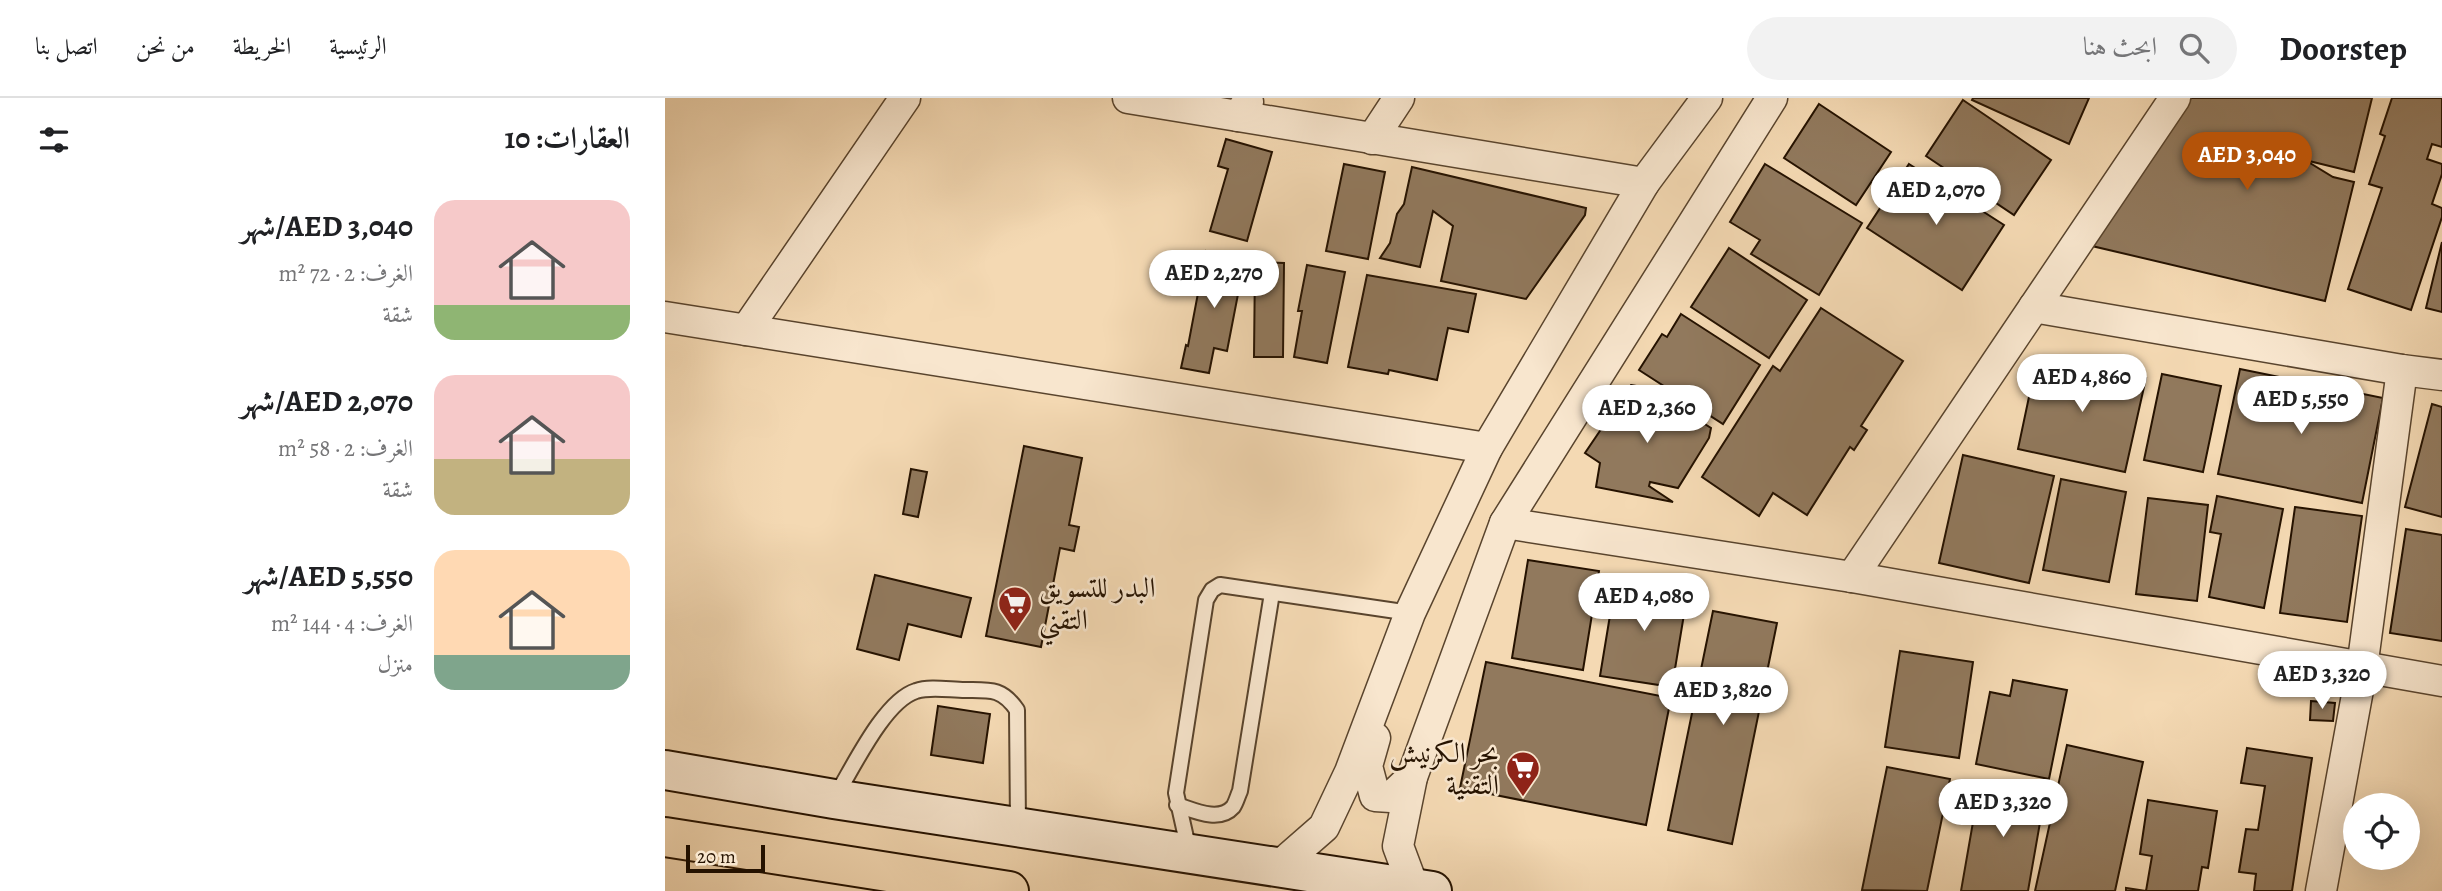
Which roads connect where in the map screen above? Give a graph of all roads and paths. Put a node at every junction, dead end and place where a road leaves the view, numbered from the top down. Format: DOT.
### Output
graph roads {
  1 [pos="905,98"];
  2 [pos="1128,98"];
  3 [pos="1399,98"];
  4 [pos="1707,98"];
  5 [pos="1772,98"];
  6 [pos="2175,98"];
  7 [pos="1244,107"];
  8 [pos="1372,139"];
  9 [pos="1644,183"];
  10 [pos="2034,307"];
  11 [pos="665,317"];
  12 [pos="746,330"];
  13 [pos="2402,370"];
  14 [pos="2442,376"];
  15 [pos="1487,449"];
  16 [pos="1505,523"];
  17 [pos="1852,577"];
  18 [pos="1272,593"];
  19 [pos="1409,612"];
  20 [pos="2362,667"];
  21 [pos="2442,681"];
  22 [pos="665,770"];
  23 [pos="1412,777"];
  24 [pos="834,799"];
  25 [pos="1177,805"];
  26 [pos="1018,827"];
  27 [pos="665,837"];
  28 [pos="1190,855"];
  29 [pos="1277,868"];
  30 [pos="1423,890"];
  31 [pos="1009,891"];
  32 [pos="2321,891"];
  1 -- 12 [label="street"];
  2 -- 7 [label="street"];
  3 -- 8 [label="street"];
  4 -- 9 [label="street"];
  5 -- 16 [label="street"];
  6 -- 10 [label="street"];
  7 -- 8 [label="street"];
  8 -- 9 [label="street"];
  9 -- 15 [label="street"];
  10 -- 13 [label="street"];
  10 -- 17 [label="street"];
  11 -- 12 [label="street"];
  12 -- 15 [label="street"];
  13 -- 14 [label="street"];
  13 -- 20 [label="street"];
  15 -- 19 [label="street"];
  16 -- 17 [label="street"];
  16 -- 23 [label="street"];
  17 -- 20 [label="street"];
  18 -- 19 [label="lane"];
  18 -- 25 [label="lane"];
  18 -- 25 [label="lane"];
  19 -- 23 [label="street"];
  19 -- 29 [label="street"];
  20 -- 21 [label="street"];
  20 -- 32 [label="street"];
  22 -- 24 [label="main road"];
  23 -- 30 [label="street"];
  24 -- 26 [label="main road"];
  24 -- 26 [label="lane"];
  25 -- 28 [label="lane"];
  26 -- 28 [label="main road"];
  27 -- 31 [label="highway"];
  28 -- 29 [label="main road"];
  29 -- 30 [label="main road"];
}
